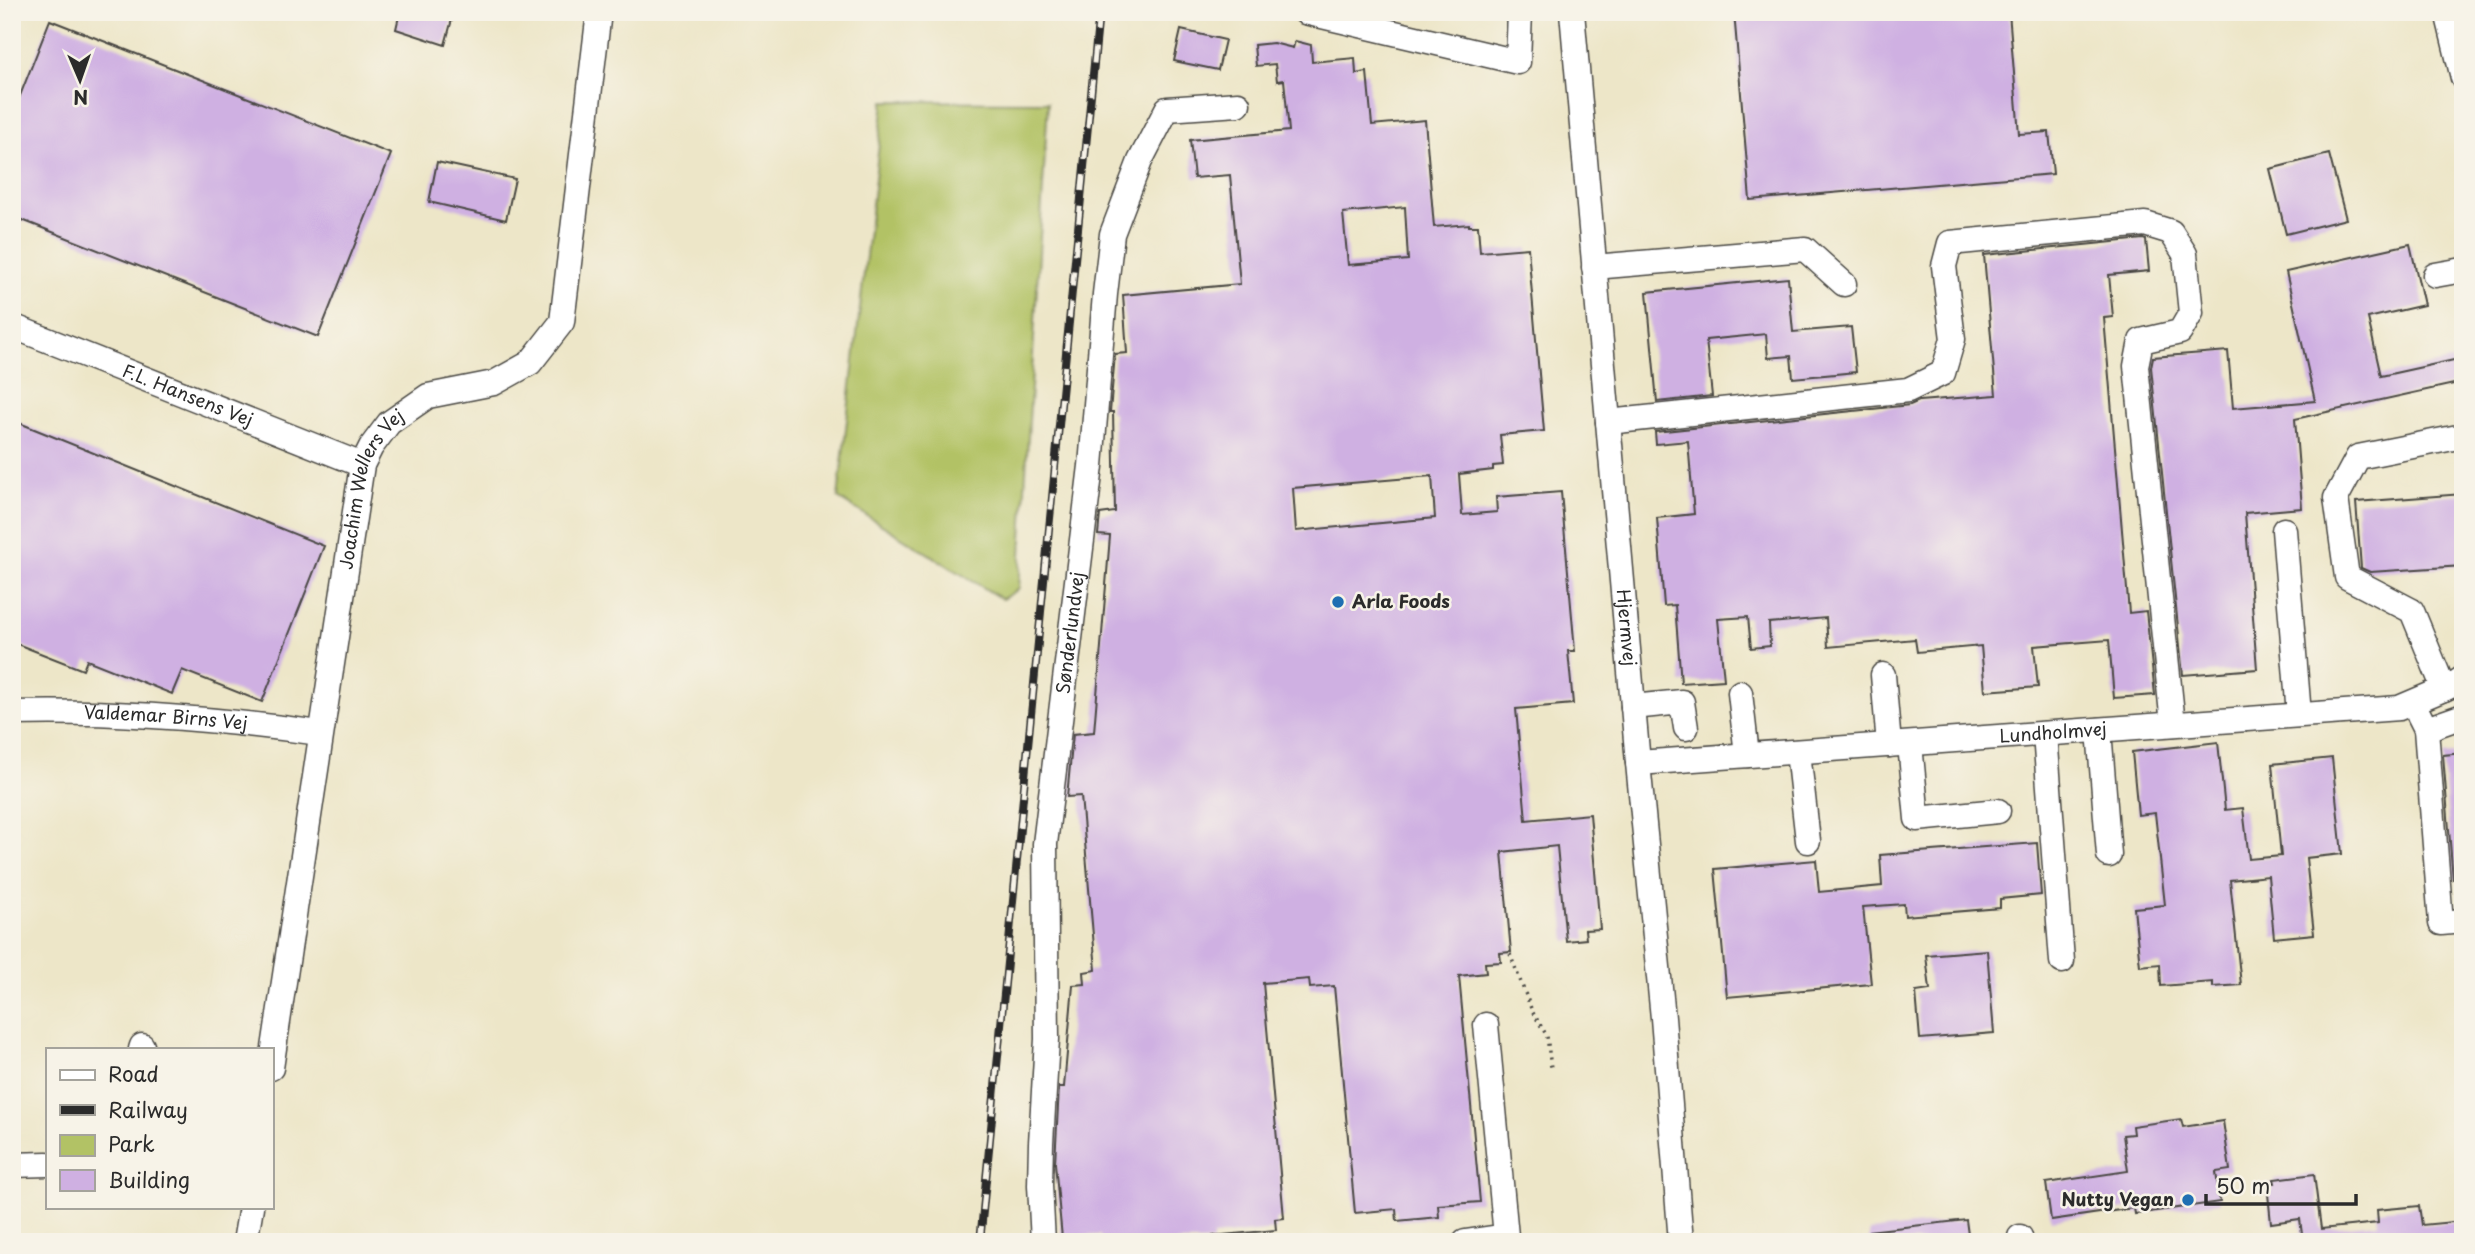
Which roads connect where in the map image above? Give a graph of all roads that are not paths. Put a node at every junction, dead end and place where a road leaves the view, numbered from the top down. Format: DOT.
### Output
graph roads {
  1 [pos="599,12"];
  2 [pos="1305,12"];
  3 [pos="1520,12"];
  4 [pos="1572,12"];
  5 [pos="2447,12"];
  6 [pos="2463,78"];
  7 [pos="1238,104"];
  8 [pos="1594,267"];
  9 [pos="2463,270"];
  10 [pos="2435,275"];
  11 [pos="1844,284"];
  12 [pos="12,326"];
  13 [pos="1608,422"];
  14 [pos="2463,436"];
  15 [pos="362,465"];
  16 [pos="2284,530"];
  17 [pos="1883,675"];
  18 [pos="2453,683"];
  19 [pos="1740,693"];
  20 [pos="2412,702"];
  21 [pos="1633,707"];
  22 [pos="12,713"];
  23 [pos="2299,715"];
  24 [pos="2463,716"];
  25 [pos="2173,724"];
  26 [pos="1686,728"];
  27 [pos="2426,729"];
  28 [pos="2099,730"];
  29 [pos="320,733"];
  30 [pos="2045,734"];
  31 [pos="1900,744"];
  32 [pos="1798,752"];
  33 [pos="1747,755"];
  34 [pos="1638,763"];
  35 [pos="1998,811"];
  36 [pos="1808,841"];
  37 [pos="2109,855"];
  38 [pos="2463,921"];
  39 [pos="2062,961"];
  40 [pos="1486,1025"];
  41 [pos="273,1054"];
  42 [pos="46,1164"];
  43 [pos="12,1165"];
  44 [pos="251,1208"];
  45 [pos="245,1242"];
  46 [pos="1043,1242"];
  47 [pos="1465,1242"];
  48 [pos="1681,1242"];
  1 -- 15 [label="street, Joachim Wellers Vej"];
  2 -- 3 [label="street"];
  4 -- 8 [label="street, Hjermvej"];
  5 -- 6 [label="street"];
  7 -- 46 [label="street, Sønderlundvej"];
  8 -- 11 [label="street"];
  8 -- 13 [label="street, Hjermvej"];
  9 -- 10 [label="street"];
  12 -- 15 [label="street, F.L. Hansens Vej"];
  13 -- 21 [label="street, Hjermvej"];
  13 -- 25 [label="street"];
  14 -- 18 [label="street"];
  15 -- 29 [label="street, Joachim Wellers Vej"];
  16 -- 23 [label="street"];
  17 -- 31 [label="street"];
  18 -- 20 [label="street, Lundholmvej"];
  19 -- 33 [label="street"];
  20 -- 23 [label="street, Lundholmvej"];
  20 -- 27 [label="street"];
  21 -- 26 [label="street"];
  21 -- 34 [label="street, Hjermvej"];
  22 -- 29 [label="street, Valdemar Birns Vej"];
  23 -- 25 [label="street, Lundholmvej"];
  24 -- 27 [label="street"];
  25 -- 28 [label="street, Lundholmvej"];
  27 -- 38 [label="street"];
  28 -- 30 [label="street, Lundholmvej"];
  28 -- 37 [label="street"];
  29 -- 41 [label="street, Joachim Wellers Vej"];
  30 -- 31 [label="street, Lundholmvej"];
  30 -- 39 [label="street"];
  31 -- 32 [label="street, Lundholmvej"];
  31 -- 35 [label="street"];
  32 -- 33 [label="street, Lundholmvej"];
  32 -- 36 [label="street"];
  33 -- 34 [label="street, Lundholmvej"];
  34 -- 48 [label="street, Hjermvej"];
  40 -- 47 [label="street"];
  42 -- 43 [label="street"];
  44 -- 45 [label="street"];
}
